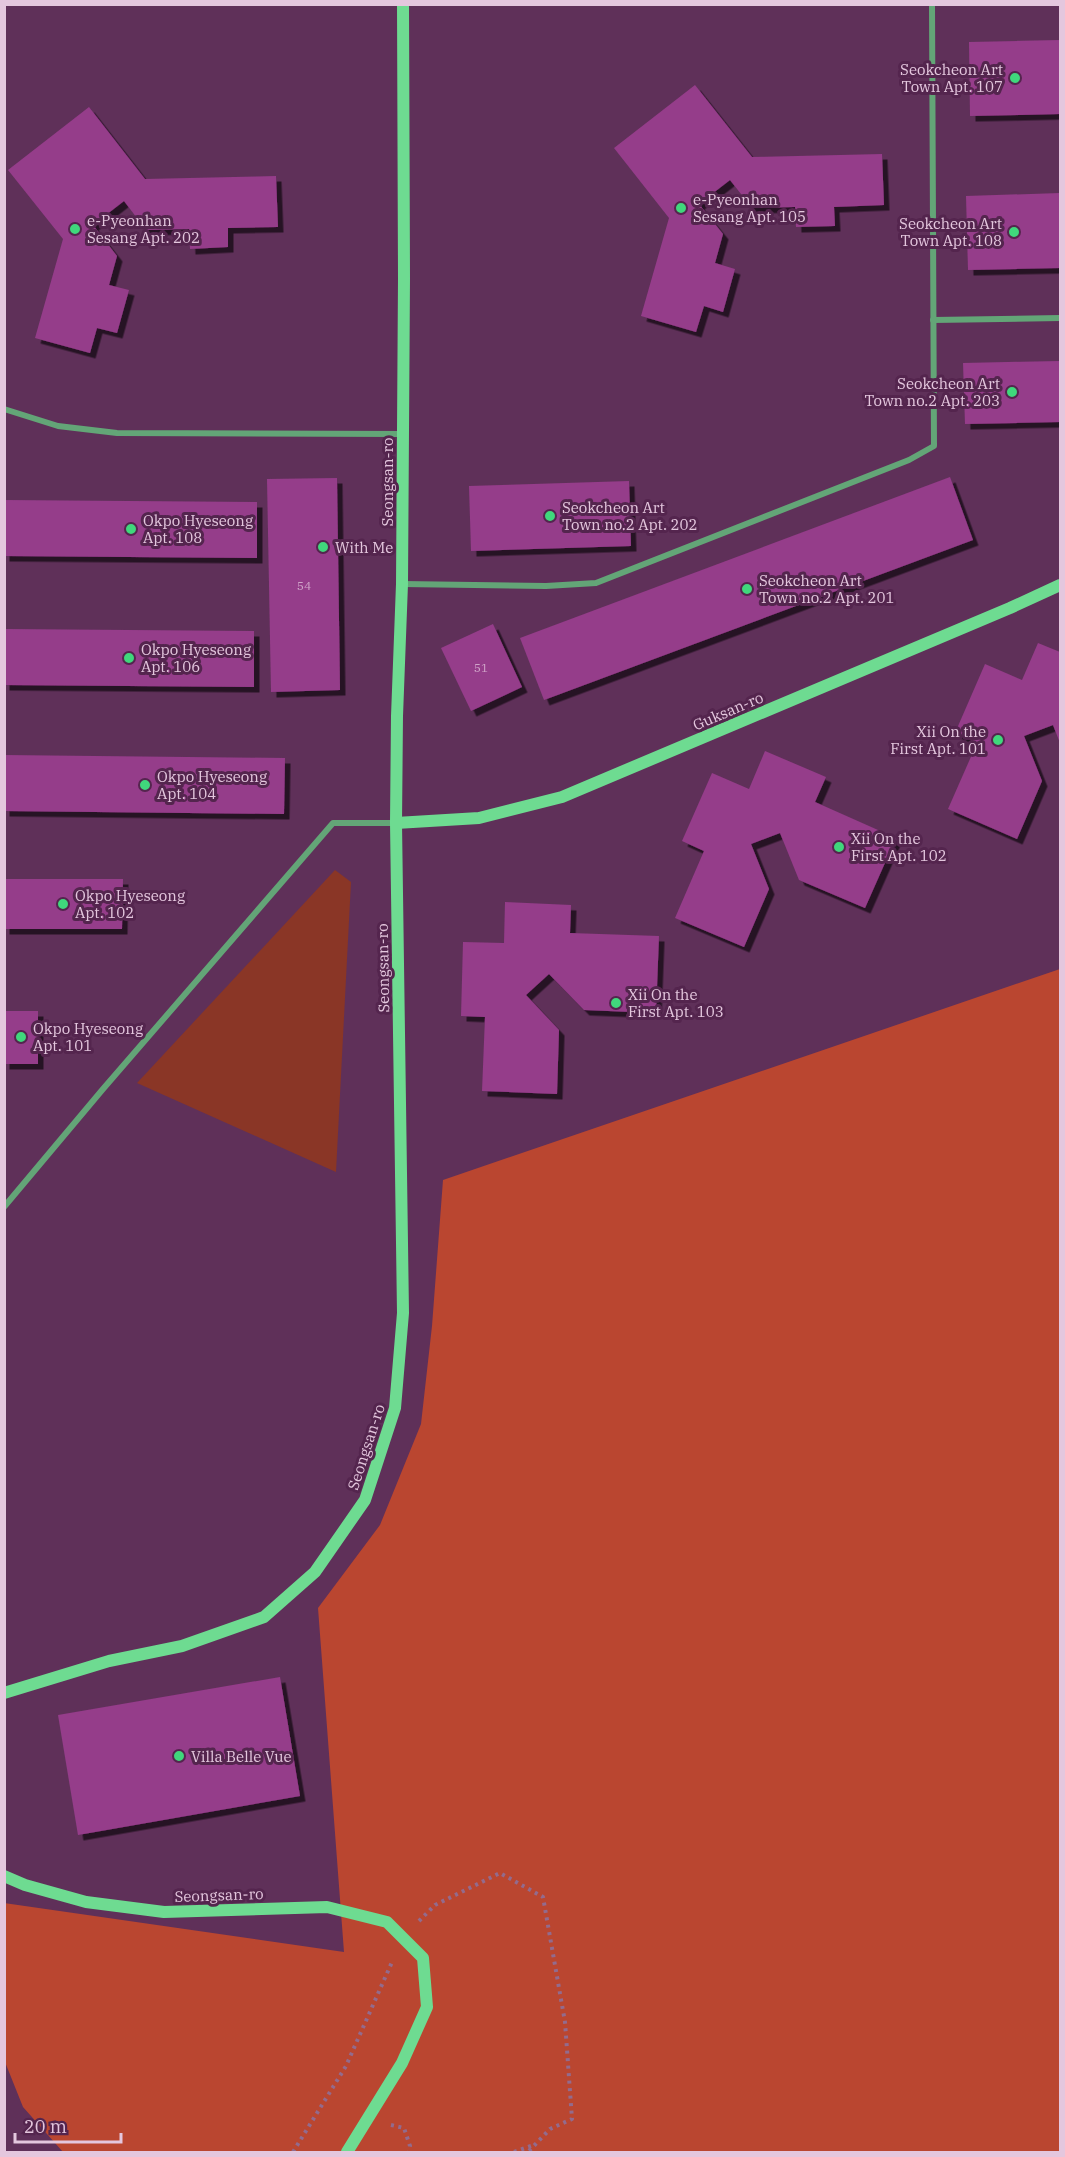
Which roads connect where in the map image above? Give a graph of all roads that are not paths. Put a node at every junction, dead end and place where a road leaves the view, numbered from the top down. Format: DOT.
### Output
graph roads {
  1 [pos="403,4"];
  2 [pos="932,4"];
  3 [pos="1060,318"];
  4 [pos="933,320"];
  5 [pos="4,410"];
  6 [pos="402,434"];
  7 [pos="402,584"];
  8 [pos="1060,585"];
  9 [pos="396,823"];
  10 [pos="4,1207"];
  11 [pos="4,1693"];
  12 [pos="4,1876"];
  13 [pos="347,2152"];
  1 -- 6 [label="street, Seongsan-ro"];
  2 -- 4 [label="street"];
  3 -- 4 [label="street"];
  4 -- 7 [label="street"];
  5 -- 6 [label="street"];
  6 -- 7 [label="street, Seongsan-ro"];
  7 -- 9 [label="street, Seongsan-ro"];
  8 -- 9 [label="street, Guksan-ro"];
  9 -- 10 [label="street"];
  9 -- 11 [label="street, Seongsan-ro"];
  12 -- 13 [label="street, Seongsan-ro"];
}
